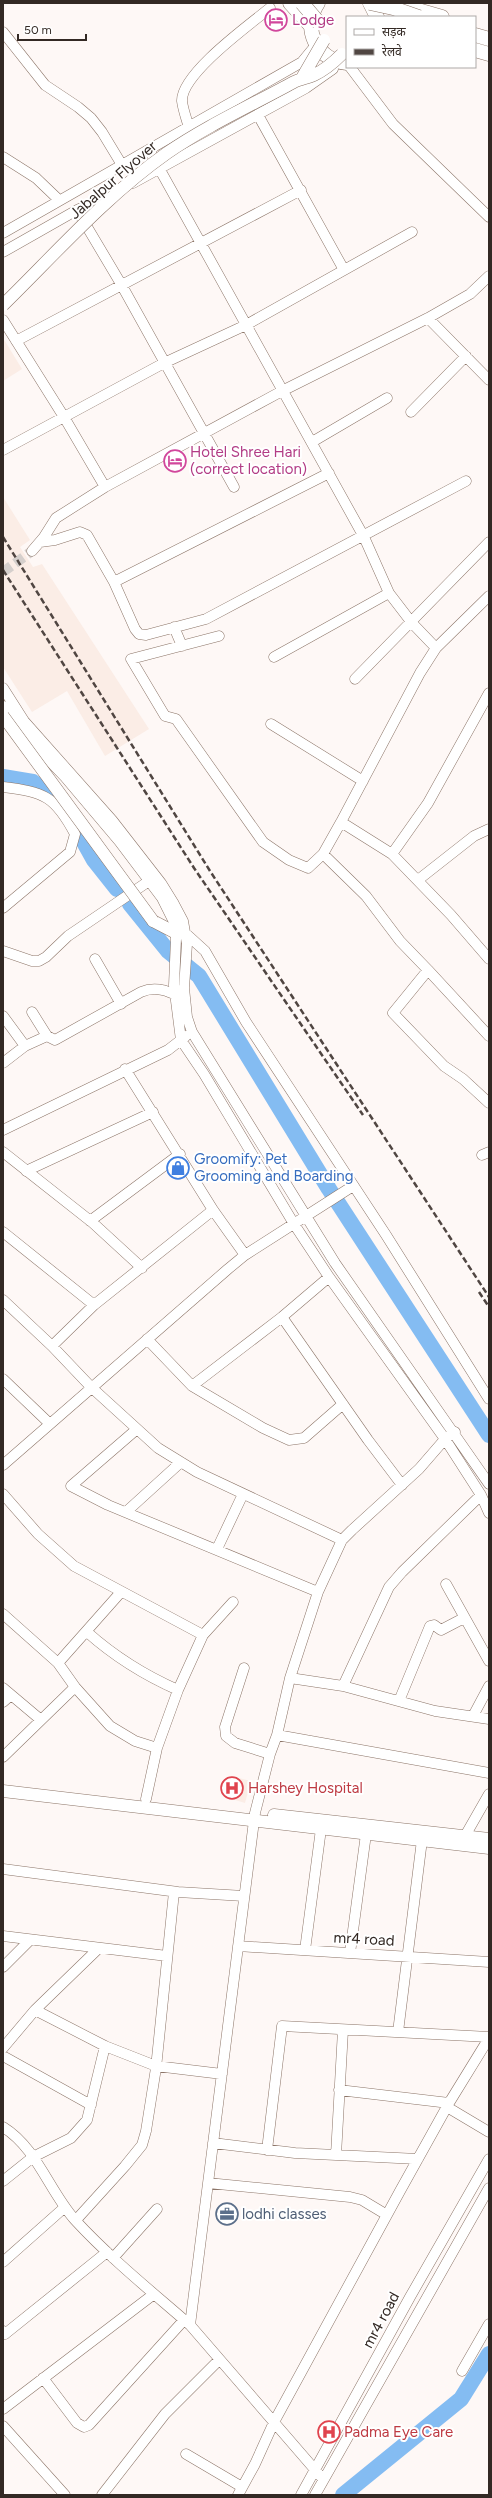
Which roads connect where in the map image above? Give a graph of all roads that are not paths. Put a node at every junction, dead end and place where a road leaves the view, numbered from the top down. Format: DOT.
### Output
graph roads {
  1 [pos="290,3"];
  2 [pos="302,3"];
  3 [pos="318,3"];
  4 [pos="327,3"];
  5 [pos="370,3"];
  6 [pos="376,3"];
  7 [pos="394,3"];
  8 [pos="270,8"];
  9 [pos="415,9"];
  10 [pos="376,16"];
  11 [pos="382,16"];
  12 [pos="439,16"];
  13 [pos="315,24"];
  14 [pos="476,26"];
  15 [pos="489,30"];
  16 [pos="3,32"];
  17 [pos="476,35"];
  18 [pos="489,39"];
  19 [pos="320,42"];
  20 [pos="476,50"];
  21 [pos="489,54"];
  22 [pos="346,61"];
  23 [pos="351,68"];
  24 [pos="302,78"];
  25 [pos="258,115"];
  26 [pos="189,128"];
  27 [pos="149,150"];
  28 [pos="3,157"];
  29 [pos="122,165"];
  30 [pos="160,170"];
  31 [pos="301,190"];
  32 [pos="60,200"];
  33 [pos="77,210"];
  34 [pos="489,217"];
  35 [pos="412,232"];
  36 [pos="3,233"];
  37 [pos="200,242"];
  38 [pos="3,252"];
  39 [pos="344,270"];
  40 [pos="489,276"];
  41 [pos="121,284"];
  42 [pos="3,305"];
  43 [pos="428,318"];
  44 [pos="3,320"];
  45 [pos="246,325"];
  46 [pos="16,341"];
  47 [pos="466,356"];
  48 [pos="164,363"];
  49 [pos="489,380"];
  50 [pos="283,391"];
  51 [pos="388,398"];
  52 [pos="411,412"];
  53 [pos="64,417"];
  54 [pos="205,433"];
  55 [pos="312,442"];
  56 [pos="3,450"];
  57 [pos="329,473"];
  58 [pos="466,481"];
  59 [pos="105,487"];
  60 [pos="234,487"];
  61 [pos="364,537"];
  62 [pos="40,542"];
  63 [pos="489,542"];
  64 [pos="32,551"];
  65 [pos="114,582"];
  66 [pos="389,593"];
  67 [pos="489,596"];
  68 [pos="412,623"];
  69 [pos="174,627"];
  70 [pos="219,636"];
  71 [pos="182,646"];
  72 [pos="436,648"];
  73 [pos="274,657"];
  74 [pos="355,679"];
  75 [pos="3,688"];
  76 [pos="487,696"];
  77 [pos="3,706"];
  78 [pos="3,716"];
  79 [pos="271,724"];
  80 [pos="363,781"];
  81 [pos="3,787"];
  82 [pos="341,822"];
  83 [pos="489,829"];
  84 [pos="322,854"];
  85 [pos="392,854"];
  86 [pos="418,880"];
  87 [pos="149,881"];
  88 [pos="3,908"];
  89 [pos="178,932"];
  90 [pos="3,951"];
  91 [pos="96,959"];
  92 [pos="489,959"];
  93 [pos="428,970"];
  94 [pos="174,989"];
  95 [pos="121,1004"];
  96 [pos="32,1012"];
  97 [pos="3,1016"];
  98 [pos="192,1032"];
  99 [pos="47,1036"];
  100 [pos="489,1036"];
  101 [pos="181,1040"];
  102 [pos="25,1046"];
  103 [pos="3,1063"];
  104 [pos="125,1069"];
  105 [pos="489,1103"];
  106 [pos="153,1112"];
  107 [pos="3,1130"];
  108 [pos="3,1152"];
  109 [pos="180,1154"];
  110 [pos="26,1171"];
  111 [pos="348,1189"];
  112 [pos="213,1210"];
  113 [pos="306,1217"];
  114 [pos="90,1221"];
  115 [pos="294,1224"];
  116 [pos="3,1232"];
  117 [pos="245,1256"];
  118 [pos="142,1268"];
  119 [pos="329,1277"];
  120 [pos="3,1300"];
  121 [pos="94,1305"];
  122 [pos="282,1317"];
  123 [pos="147,1339"];
  124 [pos="52,1346"];
  125 [pos="3,1379"];
  126 [pos="192,1386"];
  127 [pos="91,1388"];
  128 [pos="489,1399"];
  129 [pos="343,1404"];
  130 [pos="50,1424"];
  131 [pos="137,1429"];
  132 [pos="455,1432"];
  133 [pos="445,1439"];
  134 [pos="181,1462"];
  135 [pos="3,1464"];
  136 [pos="489,1484"];
  137 [pos="402,1485"];
  138 [pos="3,1494"];
  139 [pos="243,1494"];
  140 [pos="481,1495"];
  141 [pos="126,1512"];
  142 [pos="489,1513"];
  143 [pos="342,1540"];
  144 [pos="217,1549"];
  145 [pos="446,1584"];
  146 [pos="121,1592"];
  147 [pos="318,1592"];
  148 [pos="233,1602"];
  149 [pos="3,1614"];
  150 [pos="464,1618"];
  151 [pos="87,1632"];
  152 [pos="203,1635"];
  153 [pos="489,1661"];
  154 [pos="58,1663"];
  155 [pos="244,1668"];
  156 [pos="290,1678"];
  157 [pos="343,1686"];
  158 [pos="489,1686"];
  159 [pos="74,1687"];
  160 [pos="3,1688"];
  161 [pos="178,1690"];
  162 [pos="12,1694"];
  163 [pos="399,1701"];
  164 [pos="3,1702"];
  165 [pos="473,1716"];
  166 [pos="489,1719"];
  167 [pos="41,1720"];
  168 [pos="278,1735"];
  169 [pos="157,1748"];
  170 [pos="270,1754"];
  171 [pos="3,1757"];
  172 [pos="489,1773"];
  173 [pos="3,1783"];
  174 [pos="3,1791"];
  175 [pos="489,1794"];
  176 [pos="146,1799"];
  177 [pos="254,1817"];
  178 [pos="321,1829"];
  179 [pos="366,1834"];
  180 [pos="465,1836"];
  181 [pos="442,1838"];
  182 [pos="489,1839"];
  183 [pos="422,1840"];
  184 [pos="489,1848"];
  185 [pos="3,1869"];
  186 [pos="174,1892"];
  187 [pos="244,1896"];
  188 [pos="3,1936"];
  189 [pos="30,1940"];
  190 [pos="238,1946"];
  191 [pos="99,1948"];
  192 [pos="305,1950"];
  193 [pos="350,1953"];
  194 [pos="167,1956"];
  195 [pos="407,1957"];
  196 [pos="489,1962"];
  197 [pos="3,1967"];
  198 [pos="35,2010"];
  199 [pos="343,2030"];
  200 [pos="398,2032"];
  201 [pos="489,2038"];
  202 [pos="105,2046"];
  203 [pos="3,2048"];
  204 [pos="3,2056"];
  205 [pos="156,2066"];
  206 [pos="222,2074"];
  207 [pos="339,2090"];
  208 [pos="91,2105"];
  209 [pos="448,2105"];
  210 [pos="3,2127"];
  211 [pos="489,2132"];
  212 [pos="213,2143"];
  213 [pos="268,2150"];
  214 [pos="336,2155"];
  215 [pos="33,2157"];
  216 [pos="418,2159"];
  217 [pos="489,2159"];
  218 [pos="3,2181"];
  219 [pos="208,2183"];
  220 [pos="489,2188"];
  221 [pos="65,2207"];
  222 [pos="157,2209"];
  223 [pos="387,2215"];
  224 [pos="76,2220"];
  225 [pos="110,2255"];
  226 [pos="3,2262"];
  227 [pos="154,2294"];
  228 [pos="187,2322"];
  229 [pos="489,2324"];
  230 [pos="3,2332"];
  231 [pos="219,2360"];
  232 [pos="462,2371"];
  233 [pos="43,2378"];
  234 [pos="3,2409"];
  235 [pos="274,2422"];
  236 [pos="3,2426"];
  237 [pos="186,2454"];
  238 [pos="316,2471"];
  239 [pos="323,2479"];
  240 [pos="240,2491"];
  241 [pos="65,2495"];
  242 [pos="102,2495"];
  243 [pos="301,2495"];
  244 [pos="315,2495"];
  1 -- 13 [label="highway"];
  2 -- 13 [label="highway, bridge"];
  3 -- 13 [label="highway"];
  4 -- 13 [label="highway"];
  5 -- 9 [label="highway, bridge"];
  5 -- 10 [label="highway"];
  6 -- 11 [label="highway"];
  7 -- 9 [label="highway"];
  8 -- 26 [label="street"];
  9 -- 12 [label="highway"];
  13 -- 19 [label="highway"];
  14 -- 15 [label="highway"];
  16 -- 29 [label="street"];
  17 -- 18 [label="highway"];
  19 -- 22 [label="highway"];
  19 -- 24 [label="main road, bridge"];
  19 -- 26 [label="street"];
  20 -- 21 [label="highway"];
  22 -- 24 [label="main road, Jabalpur Flyover, bridge"];
  22 -- 25 [label="street"];
  23 -- 34 [label="street"];
  24 -- 42 [label="main road, Jabalpur Flyover, bridge"];
  25 -- 30 [label="street"];
  25 -- 31 [label="street"];
  26 -- 27 [label="street"];
  27 -- 29 [label="street"];
  27 -- 30 [label="street"];
  28 -- 32 [label="street"];
  29 -- 32 [label="street"];
  30 -- 33 [label="street"];
  30 -- 37 [label="street"];
  31 -- 37 [label="street"];
  31 -- 39 [label="street"];
  32 -- 36 [label="street"];
  33 -- 38 [label="street"];
  33 -- 41 [label="street"];
  35 -- 39 [label="street"];
  37 -- 41 [label="street"];
  37 -- 45 [label="street"];
  39 -- 45 [label="street"];
  40 -- 43 [label="street"];
  41 -- 46 [label="street"];
  41 -- 48 [label="street"];
  43 -- 47 [label="street"];
  43 -- 50 [label="street"];
  44 -- 46 [label="street"];
  45 -- 48 [label="street"];
  45 -- 50 [label="street"];
  46 -- 53 [label="street"];
  47 -- 49 [label="street"];
  47 -- 52 [label="street"];
  48 -- 53 [label="street"];
  48 -- 54 [label="street"];
  50 -- 54 [label="street"];
  50 -- 55 [label="street"];
  51 -- 55 [label="street"];
  53 -- 56 [label="street"];
  53 -- 59 [label="street"];
  54 -- 59 [label="street"];
  54 -- 60 [label="street"];
  55 -- 57 [label="street"];
  57 -- 61 [label="street"];
  57 -- 65 [label="street"];
  58 -- 61 [label="street"];
  59 -- 62 [label="street"];
  61 -- 66 [label="street"];
  61 -- 69 [label="street"];
  62 -- 64 [label="street"];
  62 -- 65 [label="street"];
  63 -- 68 [label="street"];
  65 -- 69 [label="street"];
  66 -- 68 [label="street"];
  66 -- 73 [label="street"];
  67 -- 72 [label="street"];
  68 -- 72 [label="street"];
  68 -- 74 [label="street"];
  69 -- 71 [label="street"];
  70 -- 71 [label="street"];
  71 -- 84 [label="street"];
  72 -- 80 [label="street"];
  75 -- 89 [label="street"];
  76 -- 85 [label="street"];
  77 -- 87 [label="street"];
  78 -- 89 [label="main road, bridge"];
  79 -- 80 [label="street"];
  80 -- 82 [label="street"];
  81 -- 88 [label="street"];
  82 -- 84 [label="street"];
  82 -- 85 [label="street"];
  83 -- 86 [label="street"];
  84 -- 93 [label="street"];
  85 -- 86 [label="street"];
  86 -- 92 [label="street"];
  87 -- 89 [label="street"];
  87 -- 90 [label="street"];
  89 -- 94 [label="street"];
  89 -- 98 [label="street"];
  89 -- 111 [label="street"];
  91 -- 95 [label="street"];
  93 -- 100 [label="street"];
  93 -- 105 [label="street"];
  94 -- 95 [label="street"];
  94 -- 101 [label="street"];
  95 -- 99 [label="street"];
  96 -- 99 [label="street"];
  97 -- 102 [label="street"];
  98 -- 101 [label="street"];
  98 -- 113 [label="street"];
  99 -- 102 [label="street"];
  101 -- 104 [label="street"];
  101 -- 115 [label="street"];
  102 -- 103 [label="street"];
  104 -- 106 [label="street"];
  104 -- 107 [label="street"];
  106 -- 109 [label="street"];
  106 -- 110 [label="street"];
  108 -- 110 [label="street"];
  109 -- 112 [label="street"];
  109 -- 114 [label="street"];
  110 -- 114 [label="street"];
  111 -- 113 [label="street"];
  111 -- 128 [label="street"];
  112 -- 117 [label="street"];
  112 -- 118 [label="street"];
  113 -- 115 [label="street"];
  113 -- 132 [label="street"];
  114 -- 118 [label="street"];
  115 -- 117 [label="street"];
  115 -- 119 [label="street"];
  116 -- 121 [label="street"];
  117 -- 123 [label="street"];
  118 -- 121 [label="street"];
  119 -- 122 [label="street"];
  119 -- 133 [label="street"];
  120 -- 124 [label="street"];
  121 -- 124 [label="street"];
  122 -- 126 [label="street"];
  122 -- 129 [label="street"];
  123 -- 126 [label="street"];
  123 -- 127 [label="street"];
  124 -- 127 [label="street"];
  125 -- 130 [label="street"];
  126 -- 129 [label="street"];
  127 -- 130 [label="street"];
  127 -- 131 [label="street"];
  129 -- 137 [label="street"];
  130 -- 135 [label="street"];
  131 -- 134 [label="street"];
  131 -- 141 [label="street"];
  132 -- 133 [label="street"];
  132 -- 136 [label="street"];
  133 -- 137 [label="street"];
  133 -- 140 [label="street"];
  134 -- 139 [label="street"];
  134 -- 141 [label="street"];
  137 -- 143 [label="street"];
  138 -- 146 [label="street"];
  139 -- 143 [label="street"];
  139 -- 144 [label="street"];
  140 -- 142 [label="street"];
  140 -- 157 [label="street"];
  141 -- 144 [label="street"];
  143 -- 147 [label="street"];
  144 -- 147 [label="street"];
  145 -- 150 [label="street"];
  146 -- 151 [label="street"];
  146 -- 152 [label="street"];
  147 -- 156 [label="street"];
  148 -- 152 [label="street"];
  149 -- 154 [label="street"];
  150 -- 153 [label="street"];
  150 -- 163 [label="street"];
  151 -- 154 [label="street"];
  151 -- 161 [label="street"];
  152 -- 161 [label="street"];
  154 -- 159 [label="street"];
  155 -- 170 [label="street"];
  156 -- 157 [label="street"];
  156 -- 168 [label="street"];
  157 -- 163 [label="street"];
  158 -- 165 [label="street"];
  159 -- 167 [label="street"];
  159 -- 169 [label="street"];
  160 -- 162 [label="street"];
  161 -- 169 [label="street"];
  162 -- 164 [label="street"];
  162 -- 167 [label="street"];
  163 -- 165 [label="street"];
  165 -- 166 [label="street"];
  167 -- 171 [label="street"];
  168 -- 170 [label="street"];
  168 -- 172 [label="street"];
  169 -- 176 [label="street"];
  170 -- 177 [label="street"];
  173 -- 176 [label="main road"];
  174 -- 177 [label="main road"];
  175 -- 180 [label="street"];
  176 -- 177 [label="main road"];
  177 -- 178 [label="main road"];
  177 -- 181 [label="main road"];
  177 -- 187 [label="street"];
  178 -- 179 [label="main road"];
  178 -- 192 [label="street"];
  179 -- 183 [label="main road"];
  179 -- 193 [label="street"];
  180 -- 181 [label="main road"];
  180 -- 182 [label="main road"];
  181 -- 183 [label="main road"];
  181 -- 184 [label="main road"];
  183 -- 195 [label="street"];
  185 -- 186 [label="street"];
  186 -- 187 [label="street"];
  186 -- 194 [label="street"];
  187 -- 190 [label="street"];
  188 -- 189 [label="street"];
  189 -- 191 [label="street"];
  189 -- 197 [label="street"];
  190 -- 192 [label="street, mr4 road"];
  190 -- 206 [label="street"];
  191 -- 194 [label="street"];
  191 -- 198 [label="street"];
  192 -- 193 [label="street, mr4 road"];
  193 -- 195 [label="street, mr4 road"];
  194 -- 205 [label="street"];
  195 -- 196 [label="street, mr4 road"];
  195 -- 200 [label="street"];
  198 -- 202 [label="street"];
  198 -- 203 [label="street"];
  199 -- 200 [label="street"];
  199 -- 207 [label="street"];
  199 -- 213 [label="street"];
  200 -- 201 [label="street"];
  201 -- 209 [label="street"];
  202 -- 205 [label="street"];
  202 -- 208 [label="street"];
  204 -- 208 [label="street"];
  205 -- 206 [label="street"];
  205 -- 224 [label="street"];
  206 -- 212 [label="street"];
  207 -- 209 [label="street"];
  207 -- 214 [label="street"];
  208 -- 215 [label="street"];
  209 -- 211 [label="street"];
  209 -- 216 [label="street"];
  210 -- 215 [label="street"];
  212 -- 213 [label="street"];
  212 -- 219 [label="street"];
  213 -- 214 [label="street"];
  214 -- 216 [label="street"];
  215 -- 218 [label="street"];
  215 -- 221 [label="street"];
  216 -- 223 [label="street"];
  217 -- 238 [label="street, mr4 road"];
  219 -- 223 [label="street"];
  219 -- 228 [label="street"];
  220 -- 239 [label="street, mr4 road"];
  221 -- 224 [label="street"];
  221 -- 226 [label="street"];
  222 -- 225 [label="street"];
  223 -- 235 [label="street"];
  224 -- 225 [label="street"];
  225 -- 227 [label="street"];
  225 -- 230 [label="street"];
  227 -- 228 [label="street"];
  227 -- 233 [label="street"];
  228 -- 231 [label="street"];
  228 -- 233 [label="street"];
  229 -- 232 [label="street"];
  231 -- 235 [label="street"];
  231 -- 242 [label="street"];
  233 -- 234 [label="street"];
  235 -- 238 [label="street"];
  235 -- 240 [label="street"];
  236 -- 241 [label="street"];
  237 -- 240 [label="street"];
  238 -- 239 [label="street"];
  238 -- 243 [label="street, mr4 road"];
  239 -- 244 [label="street, mr4 road"];
}
